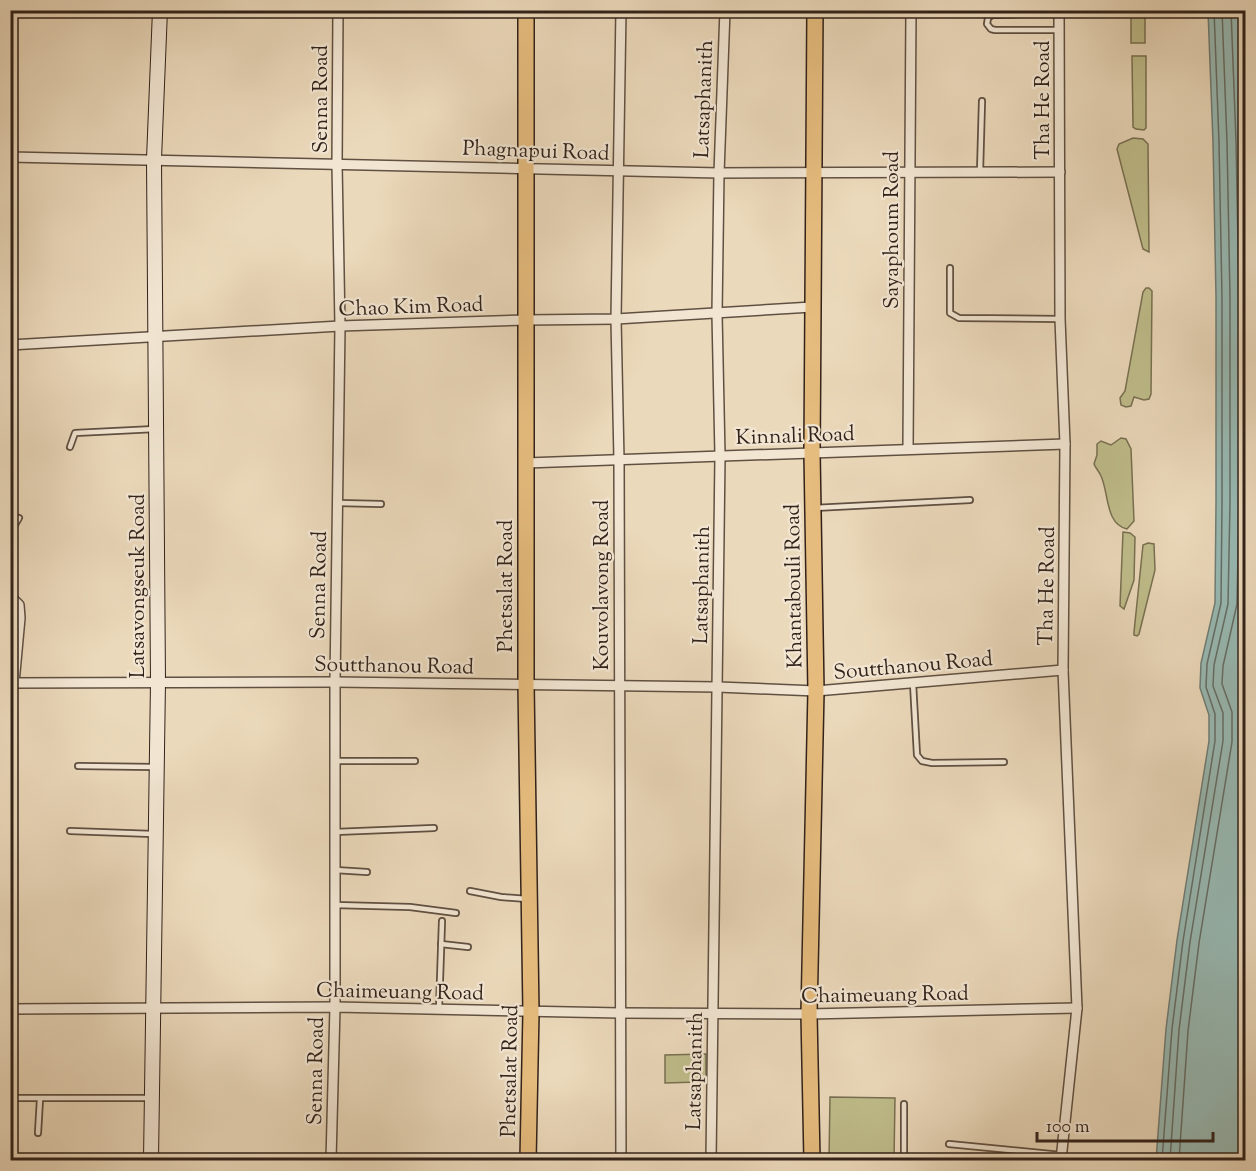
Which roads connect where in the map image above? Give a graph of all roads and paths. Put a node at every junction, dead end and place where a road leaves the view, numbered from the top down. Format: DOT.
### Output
graph roads {
  1 [pos="160,10"];
  2 [pos="338,10"];
  3 [pos="526,10"];
  4 [pos="621,10"];
  5 [pos="725,10"];
  6 [pos="815,10"];
  7 [pos="911,10"];
  8 [pos="1059,12"];
  9 [pos="1059,30"];
  10 [pos="982,101"];
  11 [pos="10,157"];
  12 [pos="154,159"];
  13 [pos="337,164"];
  14 [pos="526,168"];
  15 [pos="618,171"];
  16 [pos="813,171"];
  17 [pos="910,171"];
  18 [pos="719,172"];
  19 [pos="980,172"];
  20 [pos="1060,172"];
  21 [pos="950,268"];
  22 [pos="812,307"];
  23 [pos="717,314"];
  24 [pos="616,319"];
  25 [pos="1060,319"];
  26 [pos="526,320"];
  27 [pos="340,326"];
  28 [pos="157,338"];
  29 [pos="10,345"];
  30 [pos="157,429"];
  31 [pos="1065,444"];
  32 [pos="70,447"];
  33 [pos="908,449"];
  34 [pos="812,453"];
  35 [pos="720,456"];
  36 [pos="619,460"];
  37 [pos="526,463"];
  38 [pos="970,500"];
  39 [pos="337,503"];
  40 [pos="381,504"];
  41 [pos="814,508"];
  42 [pos="19,518"];
  43 [pos="10,528"];
  44 [pos="10,596"];
  45 [pos="1063,670"];
  46 [pos="158,682"];
  47 [pos="335,682"];
  48 [pos="12,683"];
  49 [pos="913,683"];
  50 [pos="526,685"];
  51 [pos="620,687"];
  52 [pos="718,687"];
  53 [pos="816,691"];
  54 [pos="10,728"];
  55 [pos="10,759"];
  56 [pos="335,761"];
  57 [pos="414,761"];
  58 [pos="1004,762"];
  59 [pos="78,766"];
  60 [pos="157,767"];
  61 [pos="434,828"];
  62 [pos="70,831"];
  63 [pos="335,832"];
  64 [pos="155,835"];
  65 [pos="335,870"];
  66 [pos="367,872"];
  67 [pos="470,891"];
  68 [pos="529,899"];
  69 [pos="335,905"];
  70 [pos="456,914"];
  71 [pos="442,921"];
  72 [pos="441,944"];
  73 [pos="468,947"];
  74 [pos="335,1007"];
  75 [pos="153,1008"];
  76 [pos="1077,1008"];
  77 [pos="10,1009"];
  78 [pos="439,1009"];
  79 [pos="531,1012"];
  80 [pos="620,1013"];
  81 [pos="713,1014"];
  82 [pos="809,1014"];
  83 [pos="10,1098"];
  84 [pos="152,1098"];
  85 [pos="40,1099"];
  86 [pos="904,1104"];
  87 [pos="38,1133"];
  88 [pos="949,1144"];
  89 [pos="1061,1158"];
  90 [pos="151,1161"];
  91 [pos="331,1161"];
  92 [pos="528,1161"];
  93 [pos="621,1161"];
  94 [pos="711,1161"];
  95 [pos="812,1161"];
  96 [pos="904,1161"];
  1 -- 12 [label="street, Latsavongseuk Road"];
  2 -- 13 [label="street, Senna Road"];
  3 -- 14 [label="main road, Phetsalat Road"];
  4 -- 15 [label="street, Kouvolavong Road"];
  5 -- 18 [label="street, Latsaphanith"];
  6 -- 16 [label="main road, Khantabouli Road"];
  7 -- 17 [label="street, Sayaphoum Road"];
  8 -- 9 [label="street, Tha He Road"];
  8 -- 9 [label="lane"];
  9 -- 20 [label="street, Tha He Road"];
  10 -- 19 [label="lane"];
  11 -- 12 [label="street, Phagnapui Road"];
  12 -- 13 [label="street, Phagnapui Road"];
  12 -- 28 [label="street, Latsavongseuk Road"];
  13 -- 14 [label="street, Phagnapui Road"];
  13 -- 27 [label="street, Senna Road"];
  14 -- 15 [label="street, Phagnapui Road"];
  14 -- 26 [label="main road, Phetsalat Road"];
  15 -- 18 [label="street, Phagnapui Road"];
  15 -- 24 [label="street, Kouvolavong Road"];
  16 -- 17 [label="street, Phagnapui Road"];
  16 -- 18 [label="street, Phagnapui Road"];
  16 -- 22 [label="main road, Khantabouli Road"];
  17 -- 19 [label="street, Phagnapui Road"];
  17 -- 33 [label="street, Sayaphoum Road"];
  18 -- 23 [label="street, Latsaphanith"];
  19 -- 20 [label="street, Phagnapui Road"];
  20 -- 25 [label="street, Tha He Road"];
  21 -- 25 [label="lane"];
  22 -- 23 [label="street, Chao Kim Road"];
  22 -- 34 [label="main road, Khantabouli Road"];
  23 -- 24 [label="street, Chao Kim Road"];
  23 -- 35 [label="street, Latsaphanith"];
  24 -- 26 [label="street, Chao Kim Road"];
  24 -- 36 [label="street, Kouvolavong Road"];
  25 -- 31 [label="street, Tha He Road"];
  26 -- 27 [label="street, Chao Kim Road"];
  26 -- 37 [label="main road, Phetsalat Road"];
  27 -- 28 [label="street, Chao Kim Road"];
  27 -- 39 [label="street, Senna Road"];
  28 -- 29 [label="street, Chao Kim Road"];
  28 -- 30 [label="street, Latsavongseuk Road"];
  30 -- 32 [label="lane"];
  30 -- 46 [label="street, Latsavongseuk Road"];
  31 -- 33 [label="street, Kinnali Road"];
  31 -- 45 [label="street, Tha He Road"];
  33 -- 34 [label="street, Kinnali Road"];
  34 -- 35 [label="street, Kinnali Road"];
  34 -- 41 [label="main road, Khantabouli Road"];
  35 -- 36 [label="street, Kinnali Road"];
  35 -- 52 [label="street, Latsaphanith"];
  36 -- 37 [label="street, Kinnali Road"];
  36 -- 51 [label="street, Kouvolavong Road"];
  37 -- 50 [label="main road, Phetsalat Road"];
  38 -- 41 [label="lane"];
  39 -- 40 [label="lane"];
  39 -- 47 [label="street, Senna Road"];
  41 -- 53 [label="main road, Khantabouli Road"];
  42 -- 43 [label="lane"];
  44 -- 48 [label="street"];
  45 -- 49 [label="street, Soutthanou Road"];
  45 -- 76 [label="street, Tha He Road"];
  46 -- 47 [label="street, Soutthanou Road"];
  46 -- 48 [label="street, Soutthanou Road"];
  46 -- 60 [label="street, Latsavongseuk Road"];
  47 -- 50 [label="street, Soutthanou Road"];
  47 -- 56 [label="street, Senna Road"];
  49 -- 53 [label="street, Soutthanou Road"];
  49 -- 58 [label="lane"];
  50 -- 51 [label="street, Soutthanou Road"];
  50 -- 68 [label="main road, Phetsalat Road"];
  51 -- 52 [label="street, Soutthanou Road"];
  51 -- 80 [label="street, Kouvolavong Road"];
  52 -- 53 [label="street, Soutthanou Road"];
  52 -- 81 [label="street, Latsaphanith"];
  53 -- 82 [label="main road, Khantabouli Road"];
  54 -- 55 [label="lane"];
  56 -- 57 [label="lane"];
  56 -- 63 [label="street, Senna Road"];
  59 -- 60 [label="lane"];
  60 -- 64 [label="street, Latsavongseuk Road"];
  61 -- 63 [label="lane"];
  62 -- 64 [label="lane"];
  63 -- 65 [label="street, Senna Road"];
  64 -- 75 [label="street, Latsavongseuk Road"];
  65 -- 66 [label="lane"];
  65 -- 69 [label="street, Senna Road"];
  67 -- 68 [label="lane"];
  68 -- 79 [label="main road, Phetsalat Road"];
  69 -- 70 [label="lane"];
  69 -- 74 [label="street, Senna Road"];
  71 -- 72 [label="lane"];
  72 -- 73 [label="lane"];
  72 -- 78 [label="lane"];
  74 -- 75 [label="street, Chaimeuang Road"];
  74 -- 78 [label="street, Chaimeuang Road"];
  74 -- 91 [label="street, Senna Road"];
  75 -- 77 [label="street, Chaimeuang Road"];
  75 -- 84 [label="street, Latsavongseuk Road"];
  76 -- 82 [label="street, Chaimeuang Road"];
  76 -- 89 [label="street, Tha He Road"];
  78 -- 79 [label="street, Chaimeuang Road"];
  79 -- 80 [label="street, Chaimeuang Road"];
  79 -- 92 [label="main road, Phetsalat Road"];
  80 -- 81 [label="street, Chaimeuang Road"];
  80 -- 93 [label="street, Kouvolavong Road"];
  81 -- 82 [label="street, Chaimeuang Road"];
  81 -- 94 [label="street, Latsaphanith"];
  82 -- 95 [label="main road, Khantabouli Road"];
  83 -- 85 [label="lane"];
  84 -- 85 [label="lane"];
  84 -- 90 [label="street, Latsavongseuk Road"];
  85 -- 87 [label="lane"];
  86 -- 96 [label="lane"];
  88 -- 89 [label="lane"];
}
